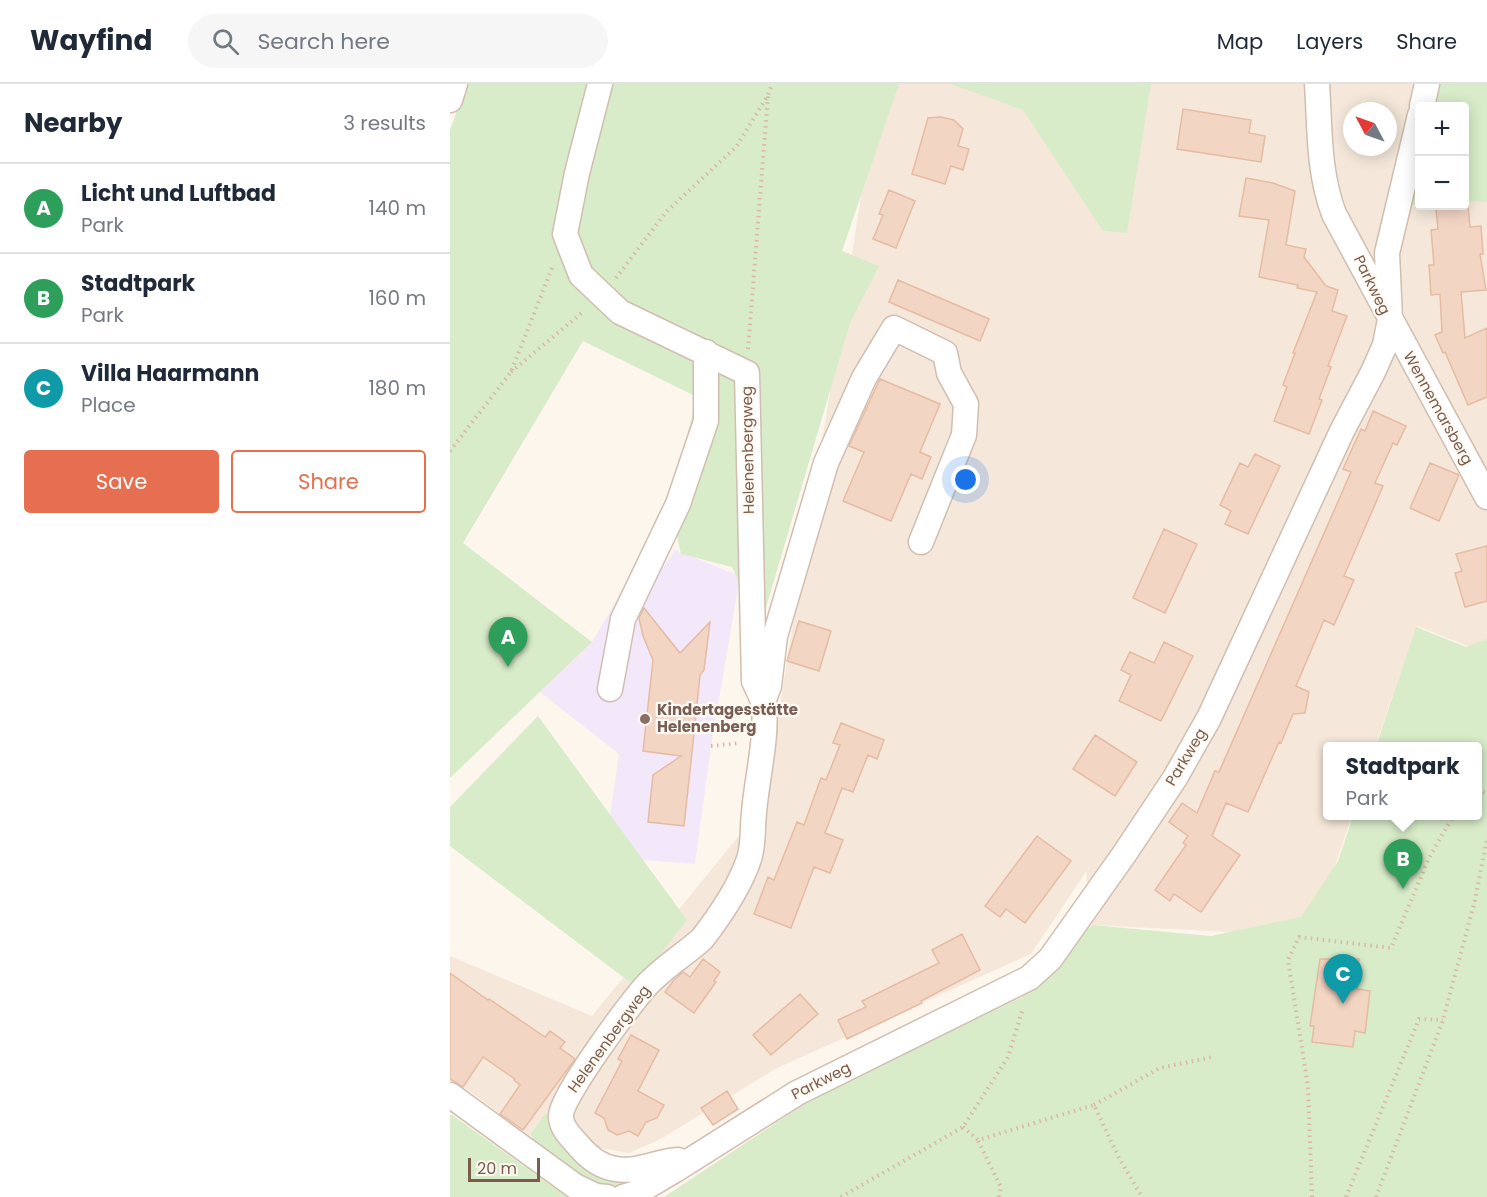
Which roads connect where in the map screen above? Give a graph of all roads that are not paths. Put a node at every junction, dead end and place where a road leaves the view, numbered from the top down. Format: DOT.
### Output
graph roads {
  1 [pos="455,84"];
  2 [pos="600,84"];
  3 [pos="1317,84"];
  4 [pos="1427,84"];
  5 [pos="450,100"];
  6 [pos="1423,102"];
  7 [pos="1415,132"];
  8 [pos="1390,319"];
  9 [pos="706,352"];
  10 [pos="1487,496"];
  11 [pos="921,542"];
  12 [pos="610,689"];
  13 [pos="763,702"];
  14 [pos="450,1095"];
  15 [pos="687,1161"];
  16 [pos="607,1197"];
  17 [pos="623,1197"];
  1 -- 5 [label="street"];
  2 -- 9 [label="street, Helenenbergweg"];
  3 -- 8 [label="street, Parkweg"];
  4 -- 6 [label="street"];
  7 -- 8 [label="street"];
  8 -- 10 [label="street, Wennemarsberg"];
  8 -- 15 [label="street, Parkweg"];
  9 -- 12 [label="street"];
  9 -- 13 [label="street, Helenenbergweg"];
  11 -- 13 [label="street, Helenenbergweg"];
  13 -- 15 [label="street, Helenenbergweg"];
  14 -- 16 [label="street"];
  15 -- 17 [label="street, Parkweg"];
}
